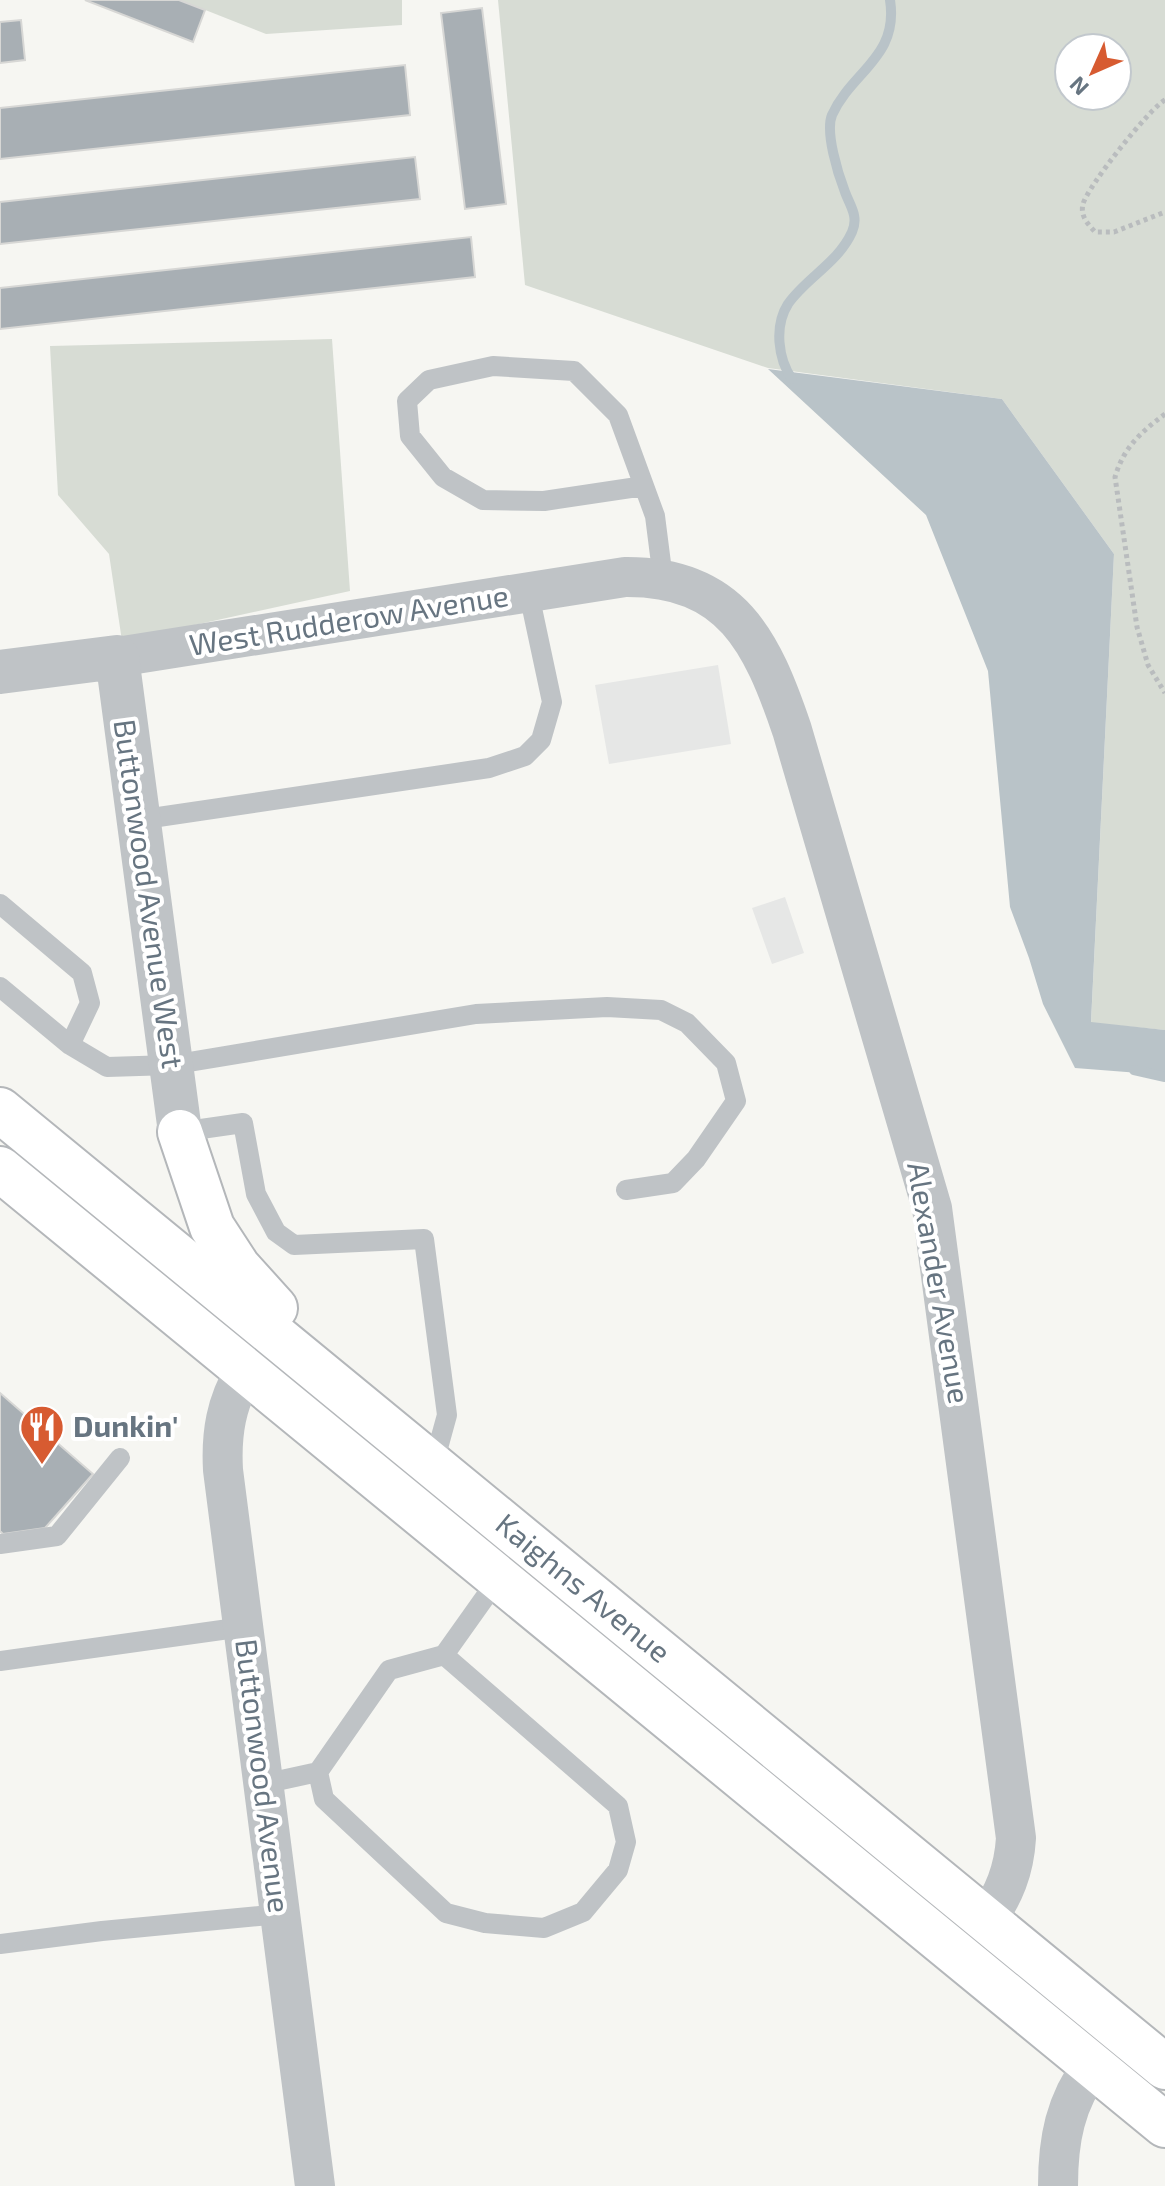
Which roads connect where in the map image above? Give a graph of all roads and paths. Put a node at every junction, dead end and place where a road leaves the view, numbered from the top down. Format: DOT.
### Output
graph roads {
  1 [pos="1165,100"];
  2 [pos="1165,212"];
  3 [pos="1165,414"];
  4 [pos="644,486"];
  5 [pos="680,585"];
  6 [pos="529,594"];
  7 [pos="117,657"];
  8 [pos="0,672"];
  9 [pos="1165,693"];
  10 [pos="138,820"];
  11 [pos="0,904"];
  12 [pos="0,987"];
  13 [pos="70,1045"];
  14 [pos="171,1065"];
  15 [pos="0,1110"];
  16 [pos="180,1132"];
  17 [pos="0,1169"];
  18 [pos="626,1190"];
  19 [pos="245,1371"];
  20 [pos="373,1416"];
  21 [pos="120,1458"];
  22 [pos="433,1466"];
  23 [pos="0,1544"];
  24 [pos="498,1579"];
  25 [pos="243,1627"];
  26 [pos="444,1655"];
  27 [pos="0,1661"];
  28 [pos="318,1772"];
  29 [pos="263,1784"];
  30 [pos="280,1914"];
  31 [pos="986,1921"];
  32 [pos="0,1944"];
  33 [pos="1093,2065"];
  34 [pos="1165,2067"];
  35 [pos="1165,2125"];
  36 [pos="315,2186"];
  37 [pos="1058,2186"];
  1 -- 2 [label="path"];
  3 -- 9 [label="path"];
  4 -- 4 [label="lane"];
  4 -- 5 [label="lane"];
  5 -- 6 [label="street, West Rudderow Avenue"];
  5 -- 31 [label="street, Alexander Avenue"];
  6 -- 7 [label="street, West Rudderow Avenue"];
  6 -- 10 [label="lane"];
  7 -- 8 [label="street, West Rudderow Avenue"];
  7 -- 10 [label="street, Buttonwood Avenue West"];
  10 -- 14 [label="street, Buttonwood Avenue West"];
  11 -- 13 [label="lane"];
  12 -- 13 [label="lane"];
  13 -- 14 [label="lane"];
  14 -- 16 [label="street, Buttonwood Avenue West"];
  14 -- 18 [label="lane"];
  15 -- 20 [label="highway, Kaighns Avenue"];
  16 -- 20 [label="highway"];
  16 -- 22 [label="lane"];
  17 -- 19 [label="highway, Kaighns Avenue"];
  19 -- 24 [label="highway, Kaighns Avenue"];
  19 -- 25 [label="street, Buttonwood Avenue"];
  20 -- 22 [label="highway, Kaighns Avenue"];
  21 -- 23 [label="lane"];
  22 -- 31 [label="highway, Kaighns Avenue"];
  24 -- 26 [label="lane"];
  24 -- 33 [label="highway, Kaighns Avenue"];
  25 -- 27 [label="lane"];
  25 -- 29 [label="street, Buttonwood Avenue"];
  26 -- 28 [label="lane"];
  26 -- 28 [label="lane"];
  28 -- 29 [label="lane"];
  29 -- 30 [label="street, Buttonwood Avenue"];
  30 -- 32 [label="lane"];
  30 -- 36 [label="street, Buttonwood Avenue"];
  31 -- 34 [label="highway, Kaighns Avenue"];
  33 -- 35 [label="highway, Kaighns Avenue"];
  33 -- 37 [label="street"];
}
